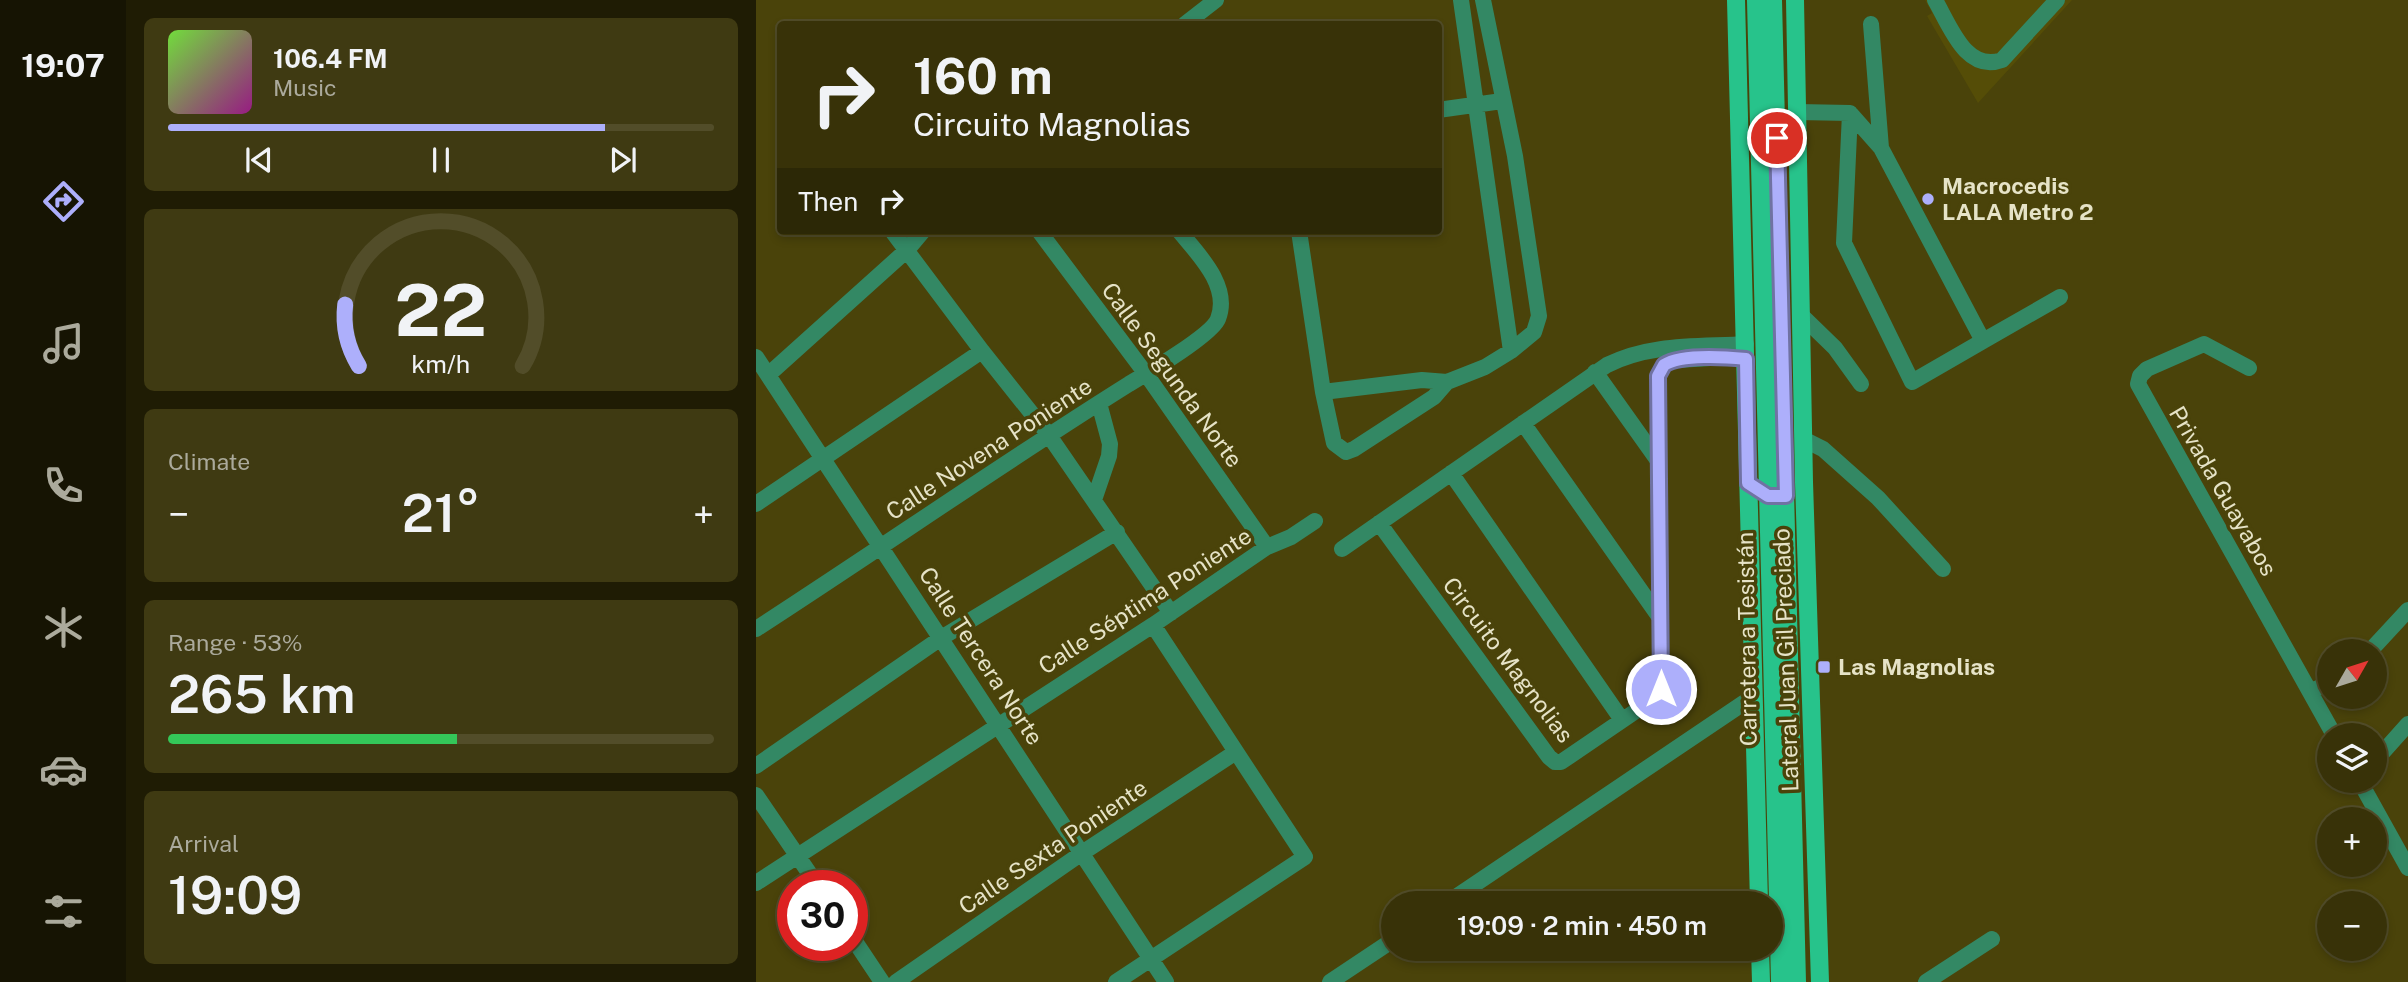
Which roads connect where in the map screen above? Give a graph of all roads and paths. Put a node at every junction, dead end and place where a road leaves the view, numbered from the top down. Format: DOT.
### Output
graph roads {
  1 [pos="1216,0"];
  2 [pos="1461,0"];
  3 [pos="1483,0"];
  4 [pos="1736,0"];
  5 [pos="1756,0"];
  6 [pos="1773,0"];
  7 [pos="1795,0"];
  8 [pos="1935,0"];
  9 [pos="2057,0"];
  10 [pos="1189,21"];
  11 [pos="1871,24"];
  12 [pos="1502,101"];
  13 [pos="1475,104"];
  14 [pos="1442,109"];
  15 [pos="1798,111"];
  16 [pos="1850,113"];
  17 [pos="1881,148"];
  18 [pos="895,235"];
  19 [pos="920,235"];
  20 [pos="1042,235"];
  21 [pos="1182,235"];
  22 [pos="1300,235"];
  23 [pos="907,250"];
  24 [pos="2060,297"];
  25 [pos="1800,314"];
  26 [pos="1983,341"];
  27 [pos="982,351"];
  28 [pos="1511,351"];
  29 [pos="1746,352"];
  30 [pos="756,356"];
  31 [pos="2249,368"];
  32 [pos="1595,372"];
  33 [pos="1146,374"];
  34 [pos="768,375"];
  35 [pos="1447,382"];
  36 [pos="1861,384"];
  37 [pos="1323,392"];
  38 [pos="1099,403"];
  39 [pos="1523,423"];
  40 [pos="1048,434"];
  41 [pos="1803,439"];
  42 [pos="823,457"];
  43 [pos="1659,462"];
  44 [pos="1451,473"];
  45 [pos="1804,482"];
  46 [pos="1748,483"];
  47 [pos="1777,496"];
  48 [pos="1094,500"];
  49 [pos="756,504"];
  50 [pos="1315,521"];
  51 [pos="1379,523"];
  52 [pos="1116,532"];
  53 [pos="1777,532"];
  54 [pos="1806,543"];
  55 [pos="1749,544"];
  56 [pos="882,547"];
  57 [pos="1267,547"];
  58 [pos="1342,549"];
  59 [pos="1943,569"];
  60 [pos="2408,610"];
  61 [pos="1171,613"];
  62 [pos="1660,619"];
  63 [pos="1153,625"];
  64 [pos="756,629"];
  65 [pos="941,638"];
  66 [pos="2381,639"];
  67 [pos="2317,689"];
  68 [pos="2311,692"];
  69 [pos="1754,696"];
  70 [pos="1622,720"];
  71 [pos="2328,723"];
  72 [pos="2408,723"];
  73 [pos="998,724"];
  74 [pos="2387,747"];
  75 [pos="1236,752"];
  76 [pos="756,766"];
  77 [pos="2366,793"];
  78 [pos="756,795"];
  79 [pos="1082,853"];
  80 [pos="798,856"];
  81 [pos="2408,868"];
  82 [pos="807,870"];
  83 [pos="756,883"];
  84 [pos="1465,891"];
  85 [pos="1759,891"];
  86 [pos="1992,939"];
  87 [pos="1381,948"];
  88 [pos="1151,959"];
  89 [pos="868,960"];
  90 [pos="1760,961"];
  91 [pos="883,982"];
  92 [pos="896,982"];
  93 [pos="1116,982"];
  94 [pos="1166,982"];
  95 [pos="1330,982"];
  96 [pos="1760,982"];
  97 [pos="1780,982"];
  98 [pos="1797,982"];
  99 [pos="1821,982"];
  100 [pos="1926,982"];
  1 -- 10 [label="street"];
  2 -- 13 [label="street"];
  3 -- 12 [label="street"];
  4 -- 29 [label="main road, Lateral Juan Gil Preciado"];
  5 -- 47 [label="main road, Carretera a Tesistán"];
  6 -- 47 [label="main road, Carretera a Tesistán"];
  7 -- 15 [label="main road, Lateral Juan Gil Preciado"];
  8 -- 9 [label="street"];
  11 -- 17 [label="street"];
  12 -- 13 [label="street"];
  12 -- 28 [label="street"];
  13 -- 14 [label="street"];
  13 -- 28 [label="street"];
  15 -- 16 [label="street"];
  15 -- 25 [label="main road, Lateral Juan Gil Preciado"];
  16 -- 17 [label="street"];
  16 -- 26 [label="street"];
  17 -- 26 [label="street"];
  18 -- 23 [label="street"];
  19 -- 23 [label="street"];
  20 -- 33 [label="street, Calle Segunda Norte"];
  21 -- 33 [label="street, Calle Novena Poniente"];
  22 -- 37 [label="street"];
  23 -- 27 [label="street"];
  23 -- 34 [label="street"];
  24 -- 26 [label="street"];
  25 -- 36 [label="street"];
  25 -- 41 [label="main road, Lateral Juan Gil Preciado"];
  27 -- 40 [label="street"];
  27 -- 42 [label="street"];
  28 -- 35 [label="street"];
  29 -- 32 [label="street"];
  29 -- 43 [label="street, Circuito Magnolias"];
  29 -- 46 [label="main road, Lateral Juan Gil Preciado"];
  30 -- 34 [label="street, Calle Tercera Norte"];
  31 -- 68 [label="street, Privada Guayabos"];
  32 -- 39 [label="street"];
  32 -- 43 [label="street"];
  33 -- 38 [label="street, Calle Novena Poniente"];
  33 -- 57 [label="street, Calle Segunda Norte"];
  34 -- 42 [label="street, Calle Tercera Norte"];
  35 -- 37 [label="street"];
  35 -- 37 [label="street"];
  38 -- 40 [label="street, Calle Novena Poniente"];
  38 -- 48 [label="street"];
  39 -- 44 [label="street"];
  39 -- 62 [label="street"];
  40 -- 48 [label="street"];
  40 -- 56 [label="street, Calle Novena Poniente"];
  41 -- 45 [label="main road, Lateral Juan Gil Preciado"];
  41 -- 59 [label="street"];
  42 -- 49 [label="street"];
  42 -- 56 [label="street, Calle Tercera Norte"];
  43 -- 62 [label="street, Circuito Magnolias"];
  44 -- 51 [label="street"];
  44 -- 70 [label="street"];
  45 -- 47 [label="main road"];
  45 -- 54 [label="main road, Lateral Juan Gil Preciado"];
  46 -- 47 [label="main road"];
  46 -- 55 [label="main road, Lateral Juan Gil Preciado"];
  47 -- 53 [label="main road, Carretera a Tesistán"];
  48 -- 52 [label="street"];
  50 -- 57 [label="street, Calle Séptima Poniente"];
  51 -- 58 [label="street"];
  51 -- 70 [label="street, Circuito Magnolias"];
  52 -- 61 [label="street"];
  52 -- 65 [label="street"];
  53 -- 54 [label="main road"];
  53 -- 55 [label="main road"];
  53 -- 97 [label="main road, Carretera a Tesistán"];
  53 -- 98 [label="main road, Carretera a Tesistán"];
  54 -- 99 [label="main road, Lateral Juan Gil Preciado"];
  55 -- 69 [label="main road, Lateral Juan Gil Preciado"];
  56 -- 64 [label="street, Calle Novena Poniente"];
  56 -- 65 [label="street, Calle Tercera Norte"];
  57 -- 61 [label="street, Calle Séptima Poniente"];
  60 -- 66 [label="street"];
  61 -- 63 [label="street, Calle Séptima Poniente"];
  62 -- 70 [label="street, Circuito Magnolias"];
  63 -- 73 [label="street, Calle Séptima Poniente"];
  63 -- 75 [label="street"];
  65 -- 73 [label="street, Calle Tercera Norte"];
  65 -- 76 [label="street"];
  67 -- 68 [label="street"];
  68 -- 71 [label="street, Privada Guayabos"];
  69 -- 84 [label="street"];
  69 -- 85 [label="main road, Lateral Juan Gil Preciado"];
  72 -- 74 [label="street"];
  73 -- 79 [label="street, Calle Tercera Norte"];
  73 -- 80 [label="street, Calle Séptima Poniente"];
  75 -- 79 [label="street, Calle Sexta Poniente"];
  75 -- 88 [label="street"];
  77 -- 81 [label="street"];
  78 -- 80 [label="street"];
  79 -- 88 [label="street, Calle Tercera Norte"];
  79 -- 92 [label="street, Calle Sexta Poniente"];
  80 -- 82 [label="street"];
  80 -- 83 [label="street, Calle Séptima Poniente"];
  86 -- 100 [label="street"];
  87 -- 95 [label="street"];
  88 -- 93 [label="street"];
  88 -- 94 [label="street, Calle Tercera Norte"];
  89 -- 91 [label="street"];
  90 -- 96 [label="main road"];
}
